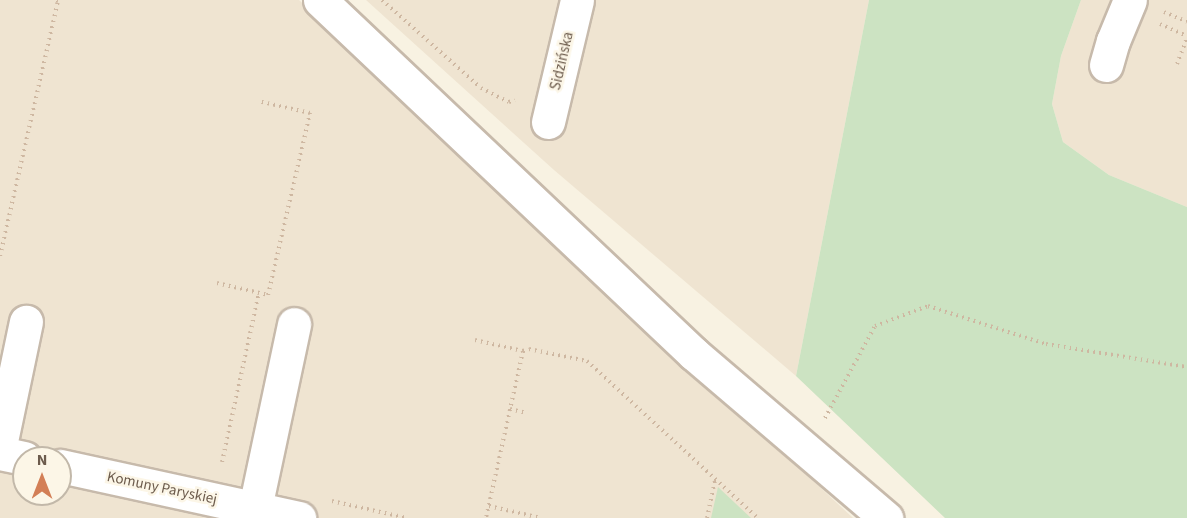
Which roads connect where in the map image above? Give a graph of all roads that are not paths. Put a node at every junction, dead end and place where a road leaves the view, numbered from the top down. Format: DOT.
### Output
graph roads {
  1 [pos="321,0"];
  2 [pos="577,0"];
  3 [pos="1145,10"];
  4 [pos="1106,64"];
  5 [pos="548,122"];
  6 [pos="26,322"];
  7 [pos="294,324"];
  8 [pos="0,446"];
  9 [pos="72,469"];
  10 [pos="255,508"];
  11 [pos="299,518"];
  12 [pos="886,518"];
  1 -- 12 [label="street"];
  2 -- 5 [label="street, Sidzińska"];
  3 -- 4 [label="street"];
  6 -- 8 [label="street"];
  7 -- 10 [label="street"];
  9 -- 10 [label="street, Komuny Paryskiej"];
  10 -- 11 [label="street, Komuny Paryskiej"];
}
